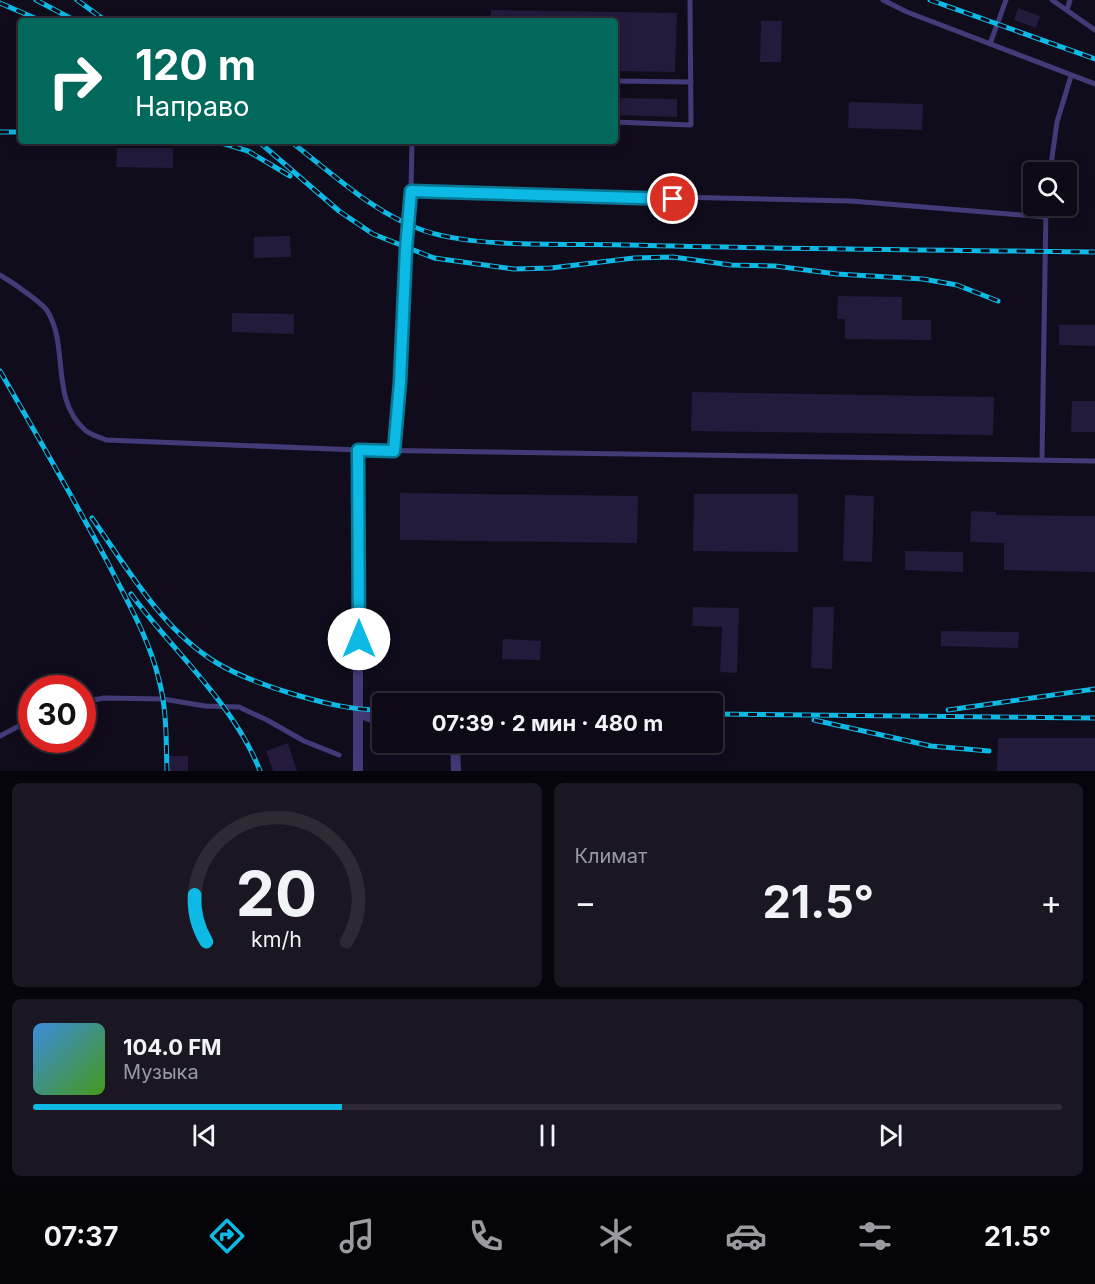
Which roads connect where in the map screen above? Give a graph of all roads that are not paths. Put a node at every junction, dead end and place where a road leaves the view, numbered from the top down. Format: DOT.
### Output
graph roads {
  1 [pos="690,0"];
  2 [pos="883,0"];
  3 [pos="1006,0"];
  4 [pos="1052,0"];
  5 [pos="1070,0"];
  6 [pos="1067,10"];
  7 [pos="1095,30"];
  8 [pos="990,45"];
  9 [pos="1071,76"];
  10 [pos="618,81"];
  11 [pos="691,82"];
  12 [pos="1095,84"];
  13 [pos="618,122"];
  14 [pos="412,144"];
  15 [pos="1051,162"];
  16 [pos="411,191"];
  17 [pos="1045,217"];
  18 [pos="0,275"];
  19 [pos="358,450"];
  20 [pos="394,451"];
  21 [pos="1042,460"];
  22 [pos="1095,461"];
  23 [pos="96,699"];
  24 [pos="359,713"];
  25 [pos="372,718"];
  26 [pos="18,726"];
  27 [pos="0,736"];
  28 [pos="455,753"];
  29 [pos="339,755"];
  30 [pos="358,771"];
  31 [pos="456,771"];
  1 -- 11 [label="lane"];
  2 -- 8 [label="lane"];
  3 -- 8 [label="lane"];
  4 -- 6 [label="lane"];
  5 -- 6 [label="lane"];
  6 -- 7 [label="lane"];
  8 -- 9 [label="lane"];
  9 -- 12 [label="lane"];
  9 -- 15 [label="lane"];
  10 -- 11 [label="lane"];
  11 -- 13 [label="lane"];
  14 -- 16 [label="lane"];
  16 -- 17 [label="lane"];
  16 -- 20 [label="lane"];
  17 -- 21 [label="lane"];
  18 -- 19 [label="lane"];
  19 -- 20 [label="lane"];
  19 -- 24 [label="street"];
  20 -- 21 [label="lane"];
  21 -- 22 [label="lane"];
  23 -- 29 [label="lane"];
  24 -- 25 [label="street"];
  24 -- 30 [label="street"];
  26 -- 27 [label="lane"];
  28 -- 31 [label="street"];
}
